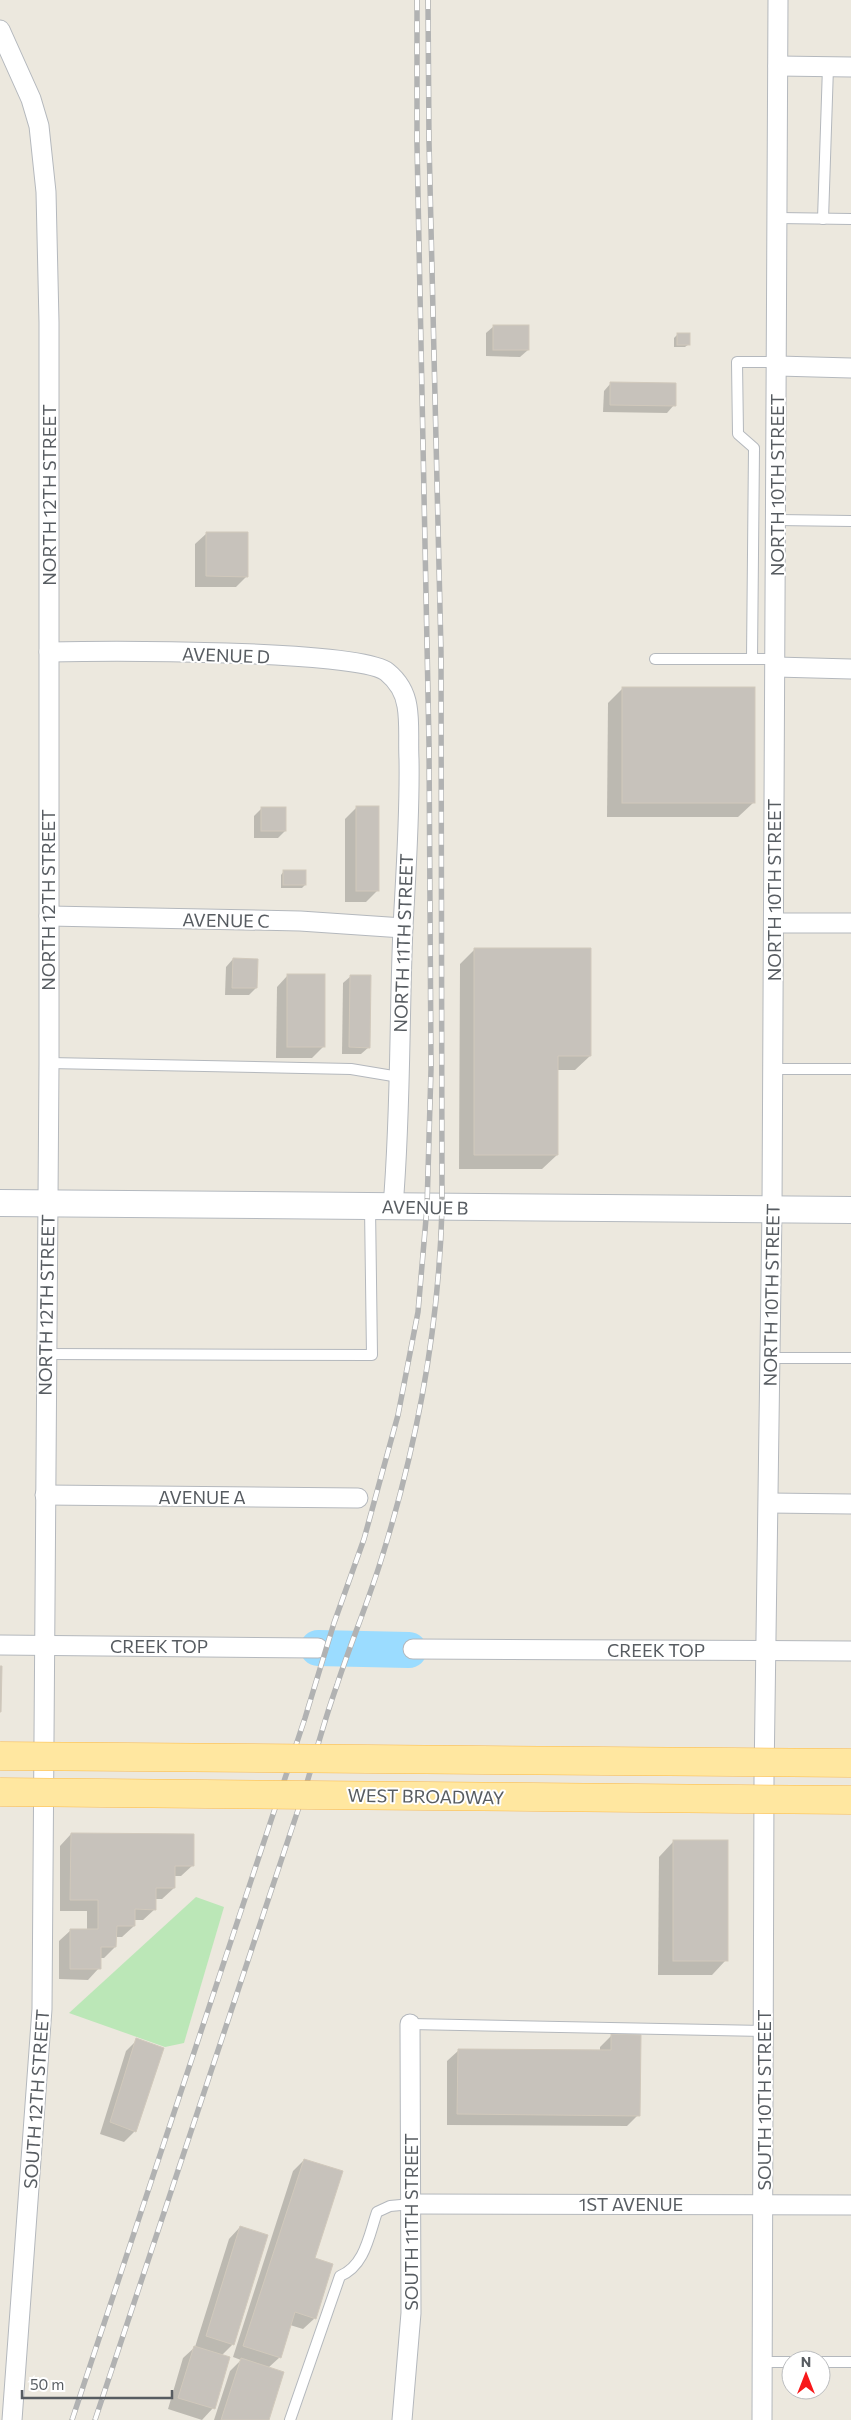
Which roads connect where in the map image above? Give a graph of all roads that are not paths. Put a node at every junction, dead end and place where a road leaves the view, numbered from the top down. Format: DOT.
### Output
graph roads {
  1 [pos="778,0"];
  2 [pos="0,30"];
  3 [pos="778,66"];
  4 [pos="828,67"];
  5 [pos="851,67"];
  6 [pos="778,218"];
  7 [pos="823,219"];
  8 [pos="851,219"];
  9 [pos="778,364"];
  10 [pos="851,368"];
  11 [pos="776,520"];
  12 [pos="851,520"];
  13 [pos="49,652"];
  14 [pos="655,659"];
  15 [pos="752,659"];
  16 [pos="776,663"];
  17 [pos="851,669"];
  18 [pos="396,682"];
  19 [pos="49,916"];
  20 [pos="774,923"];
  21 [pos="851,923"];
  22 [pos="403,928"];
  23 [pos="49,1063"];
  24 [pos="773,1069"];
  25 [pos="851,1069"];
  26 [pos="399,1077"];
  27 [pos="0,1203"];
  28 [pos="48,1204"];
  29 [pos="382,1206"];
  30 [pos="772,1209"];
  31 [pos="851,1210"];
  32 [pos="46,1354"];
  33 [pos="770,1358"];
  34 [pos="851,1358"];
  35 [pos="45,1496"];
  36 [pos="358,1498"];
  37 [pos="768,1503"];
  38 [pos="851,1504"];
  39 [pos="0,1645"];
  40 [pos="44,1646"];
  41 [pos="318,1648"];
  42 [pos="413,1649"];
  43 [pos="767,1650"];
  44 [pos="851,1651"];
  45 [pos="0,1756"];
  46 [pos="851,1763"];
  47 [pos="44,1778"];
  48 [pos="764,1779"];
  49 [pos="0,1792"];
  50 [pos="851,1800"];
  51 [pos="410,2024"];
  52 [pos="764,2031"];
  53 [pos="412,2204"];
  54 [pos="763,2205"];
  55 [pos="851,2206"];
  56 [pos="762,2362"];
  57 [pos="781,2362"];
  58 [pos="831,2362"];
  59 [pos="851,2362"];
  60 [pos="12,2420"];
  61 [pos="290,2420"];
  62 [pos="402,2420"];
  63 [pos="762,2420"];
  1 -- 3 [label="street, NORTH 10TH STREET"];
  2 -- 13 [label="street, NORTH 12TH STREET"];
  3 -- 4 [label="street"];
  3 -- 6 [label="street, NORTH 10TH STREET"];
  4 -- 5 [label="street"];
  4 -- 7 [label="lane"];
  6 -- 7 [label="lane"];
  6 -- 9 [label="street, NORTH 10TH STREET"];
  7 -- 8 [label="lane"];
  9 -- 10 [label="street"];
  9 -- 11 [label="street, NORTH 10TH STREET"];
  9 -- 15 [label="lane"];
  11 -- 12 [label="lane"];
  11 -- 16 [label="street, NORTH 10TH STREET"];
  13 -- 18 [label="street, AVENUE D"];
  13 -- 19 [label="street, NORTH 12TH STREET"];
  14 -- 15 [label="lane"];
  15 -- 16 [label="lane"];
  16 -- 17 [label="street"];
  16 -- 20 [label="street, NORTH 10TH STREET"];
  18 -- 22 [label="street, NORTH 11TH STREET"];
  19 -- 22 [label="street, AVENUE C"];
  19 -- 23 [label="street, NORTH 12TH STREET"];
  20 -- 21 [label="street"];
  20 -- 24 [label="street, NORTH 10TH STREET"];
  22 -- 26 [label="street, NORTH 11TH STREET"];
  23 -- 26 [label="lane"];
  23 -- 28 [label="street, NORTH 12TH STREET"];
  24 -- 25 [label="lane"];
  24 -- 30 [label="street, NORTH 10TH STREET"];
  26 -- 29 [label="street, NORTH 11TH STREET"];
  27 -- 28 [label="street, AVENUE B"];
  28 -- 29 [label="street, AVENUE B"];
  28 -- 32 [label="street, NORTH 12TH STREET"];
  29 -- 30 [label="street, AVENUE B"];
  29 -- 32 [label="lane"];
  30 -- 31 [label="street, AVENUE B"];
  30 -- 33 [label="street, NORTH 10TH STREET"];
  32 -- 35 [label="street, NORTH 12TH STREET"];
  33 -- 34 [label="lane"];
  33 -- 37 [label="street, NORTH 10TH STREET"];
  35 -- 36 [label="street, AVENUE A"];
  35 -- 40 [label="street, NORTH 12TH STREET"];
  37 -- 38 [label="street"];
  37 -- 43 [label="street, NORTH 10TH STREET"];
  39 -- 40 [label="street, CREEK TOP"];
  40 -- 41 [label="street, CREEK TOP"];
  40 -- 47 [label="street, NORTH 12TH STREET"];
  42 -- 43 [label="street, CREEK TOP"];
  43 -- 44 [label="street, CREEK TOP"];
  43 -- 48 [label="street, NORTH 10TH STREET"];
  45 -- 46 [label="main road, WEST BROADWAY, bridge"];
  47 -- 60 [label="street, SOUTH 12TH STREET"];
  48 -- 52 [label="street, SOUTH 10TH STREET"];
  49 -- 50 [label="main road, WEST BROADWAY, bridge"];
  51 -- 52 [label="lane"];
  51 -- 53 [label="street, SOUTH 11TH STREET"];
  52 -- 54 [label="street, SOUTH 10TH STREET"];
  53 -- 54 [label="street, 1ST AVENUE"];
  53 -- 61 [label="lane"];
  53 -- 62 [label="street, SOUTH 11TH STREET"];
  54 -- 55 [label="street, 1ST AVENUE"];
  54 -- 56 [label="street, SOUTH 10TH STREET"];
  56 -- 57 [label="lane"];
  56 -- 63 [label="street, SOUTH 10TH STREET"];
  58 -- 59 [label="lane"];
}
